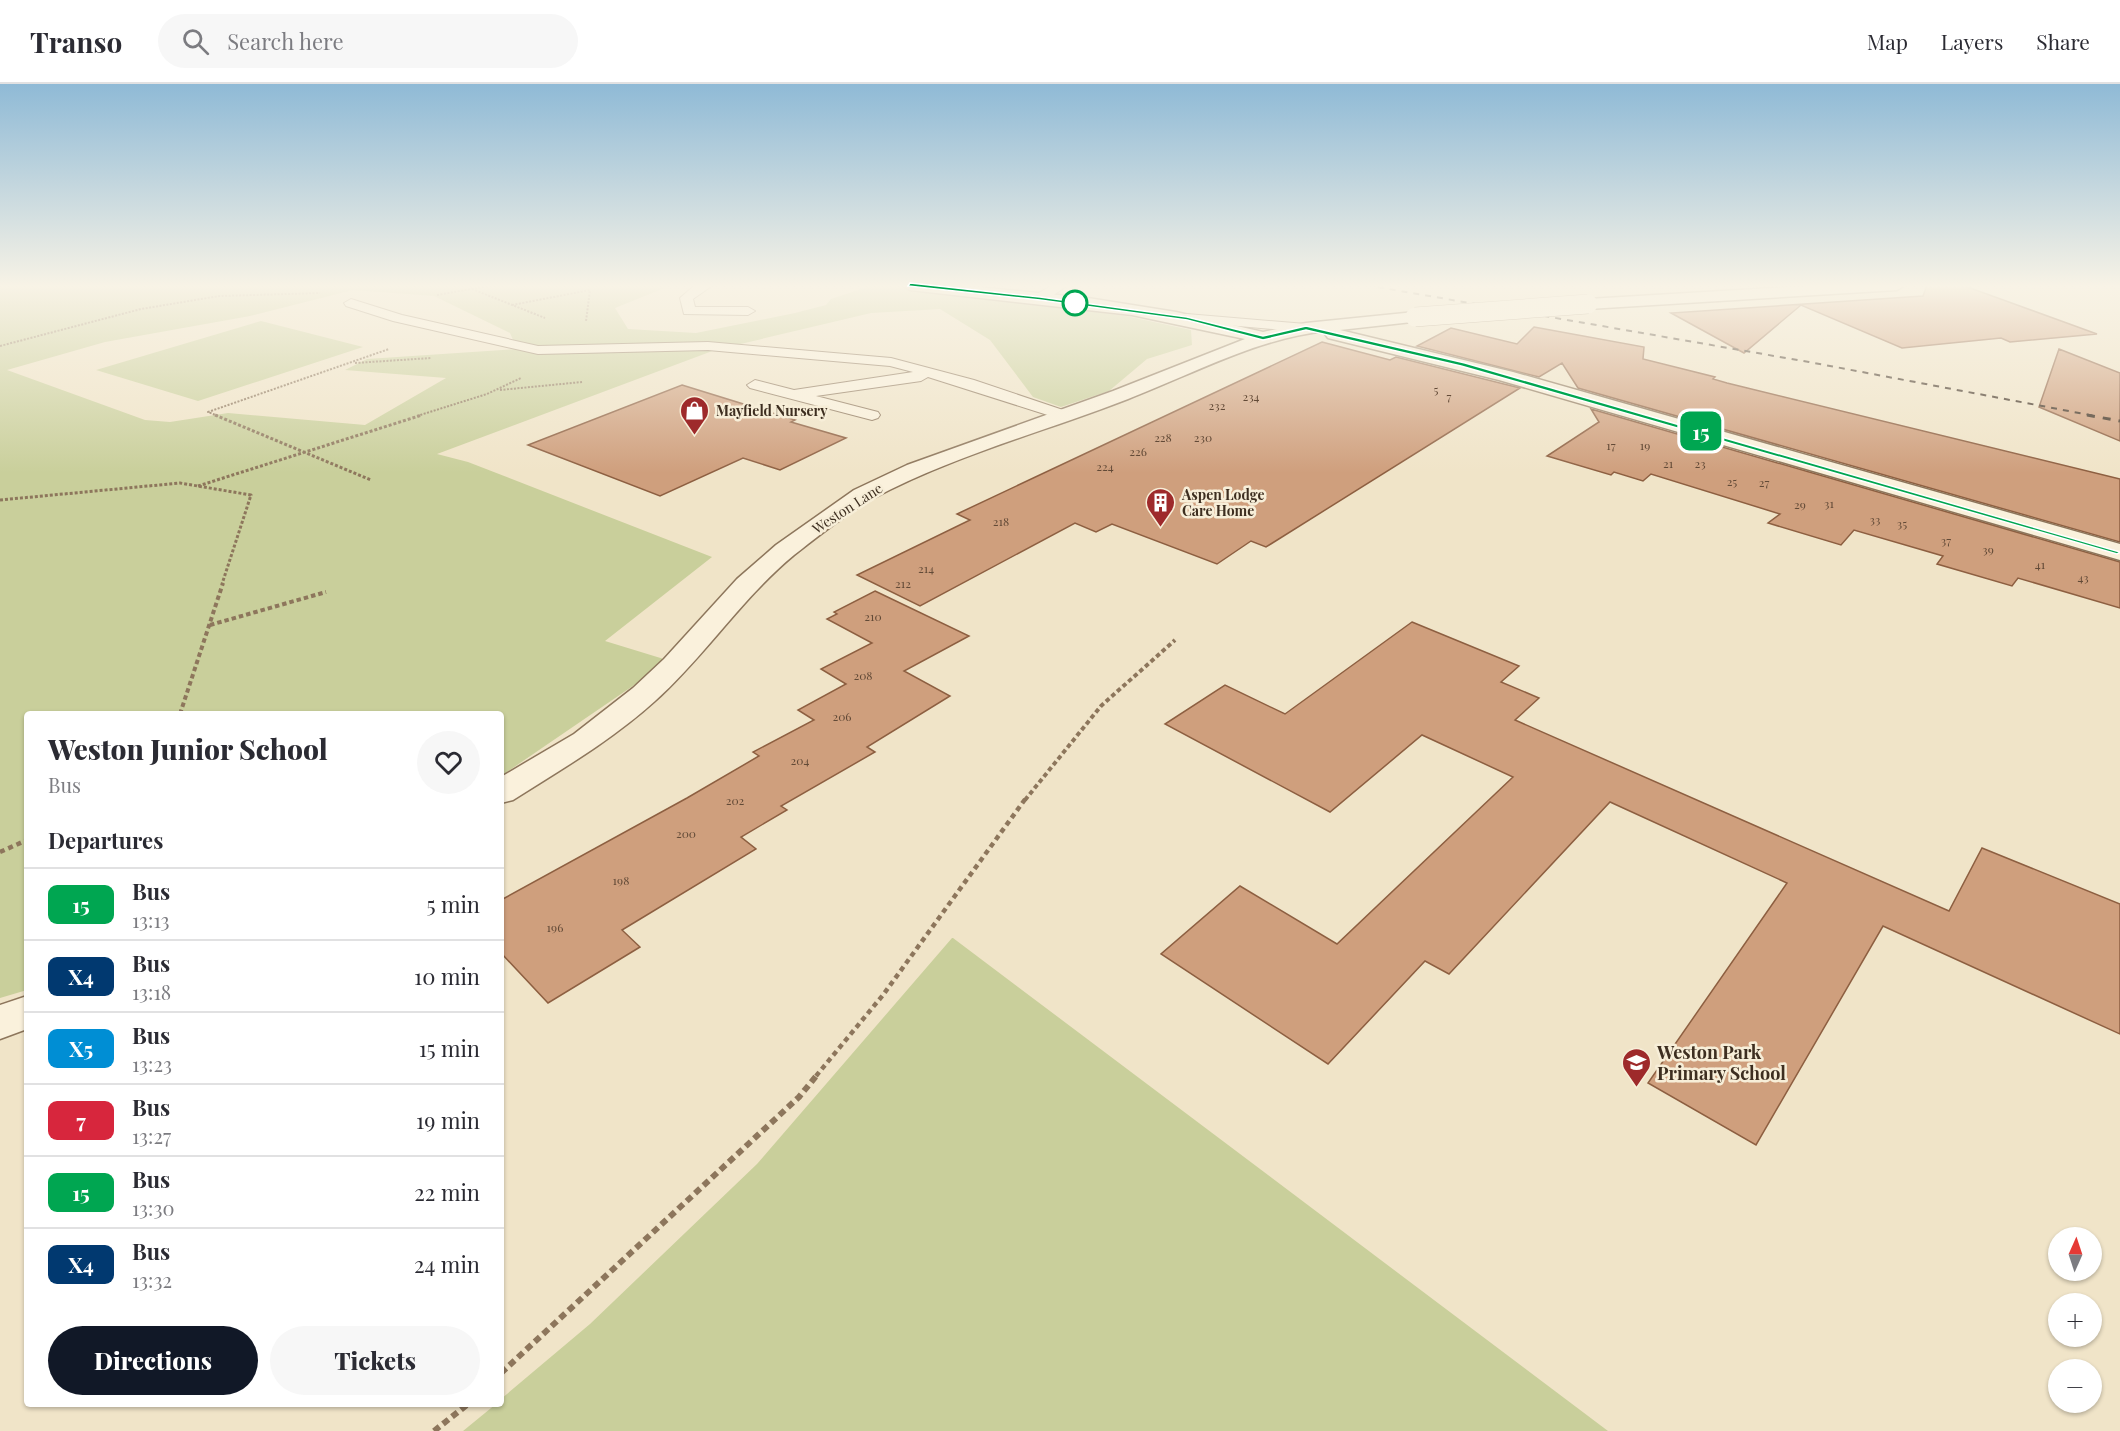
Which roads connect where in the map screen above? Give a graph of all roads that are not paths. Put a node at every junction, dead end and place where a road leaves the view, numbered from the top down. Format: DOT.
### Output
graph roads {
  1 [pos="528,348"];
  2 [pos="629,348"];
  3 [pos="729,348"];
  4 [pos="1238,348"];
  5 [pos="1393,348"];
  6 [pos="936,374"];
  7 [pos="755,385"];
  8 [pos="794,395"];
  9 [pos="872,415"];
  10 [pos="1063,416"];
  11 [pos="2120,552"];
  12 [pos="504,790"];
  13 [pos="24,1013"];
  14 [pos="0,1022"];
  1 -- 2 [label="lane"];
  3 -- 6 [label="lane"];
  4 -- 10 [label="street, Weston Lane"];
  5 -- 11 [label="street"];
  6 -- 8 [label="lane"];
  6 -- 10 [label="lane"];
  7 -- 8 [label="lane"];
  8 -- 9 [label="lane"];
  10 -- 12 [label="street, Weston Lane"];
  13 -- 14 [label="street"];
}
